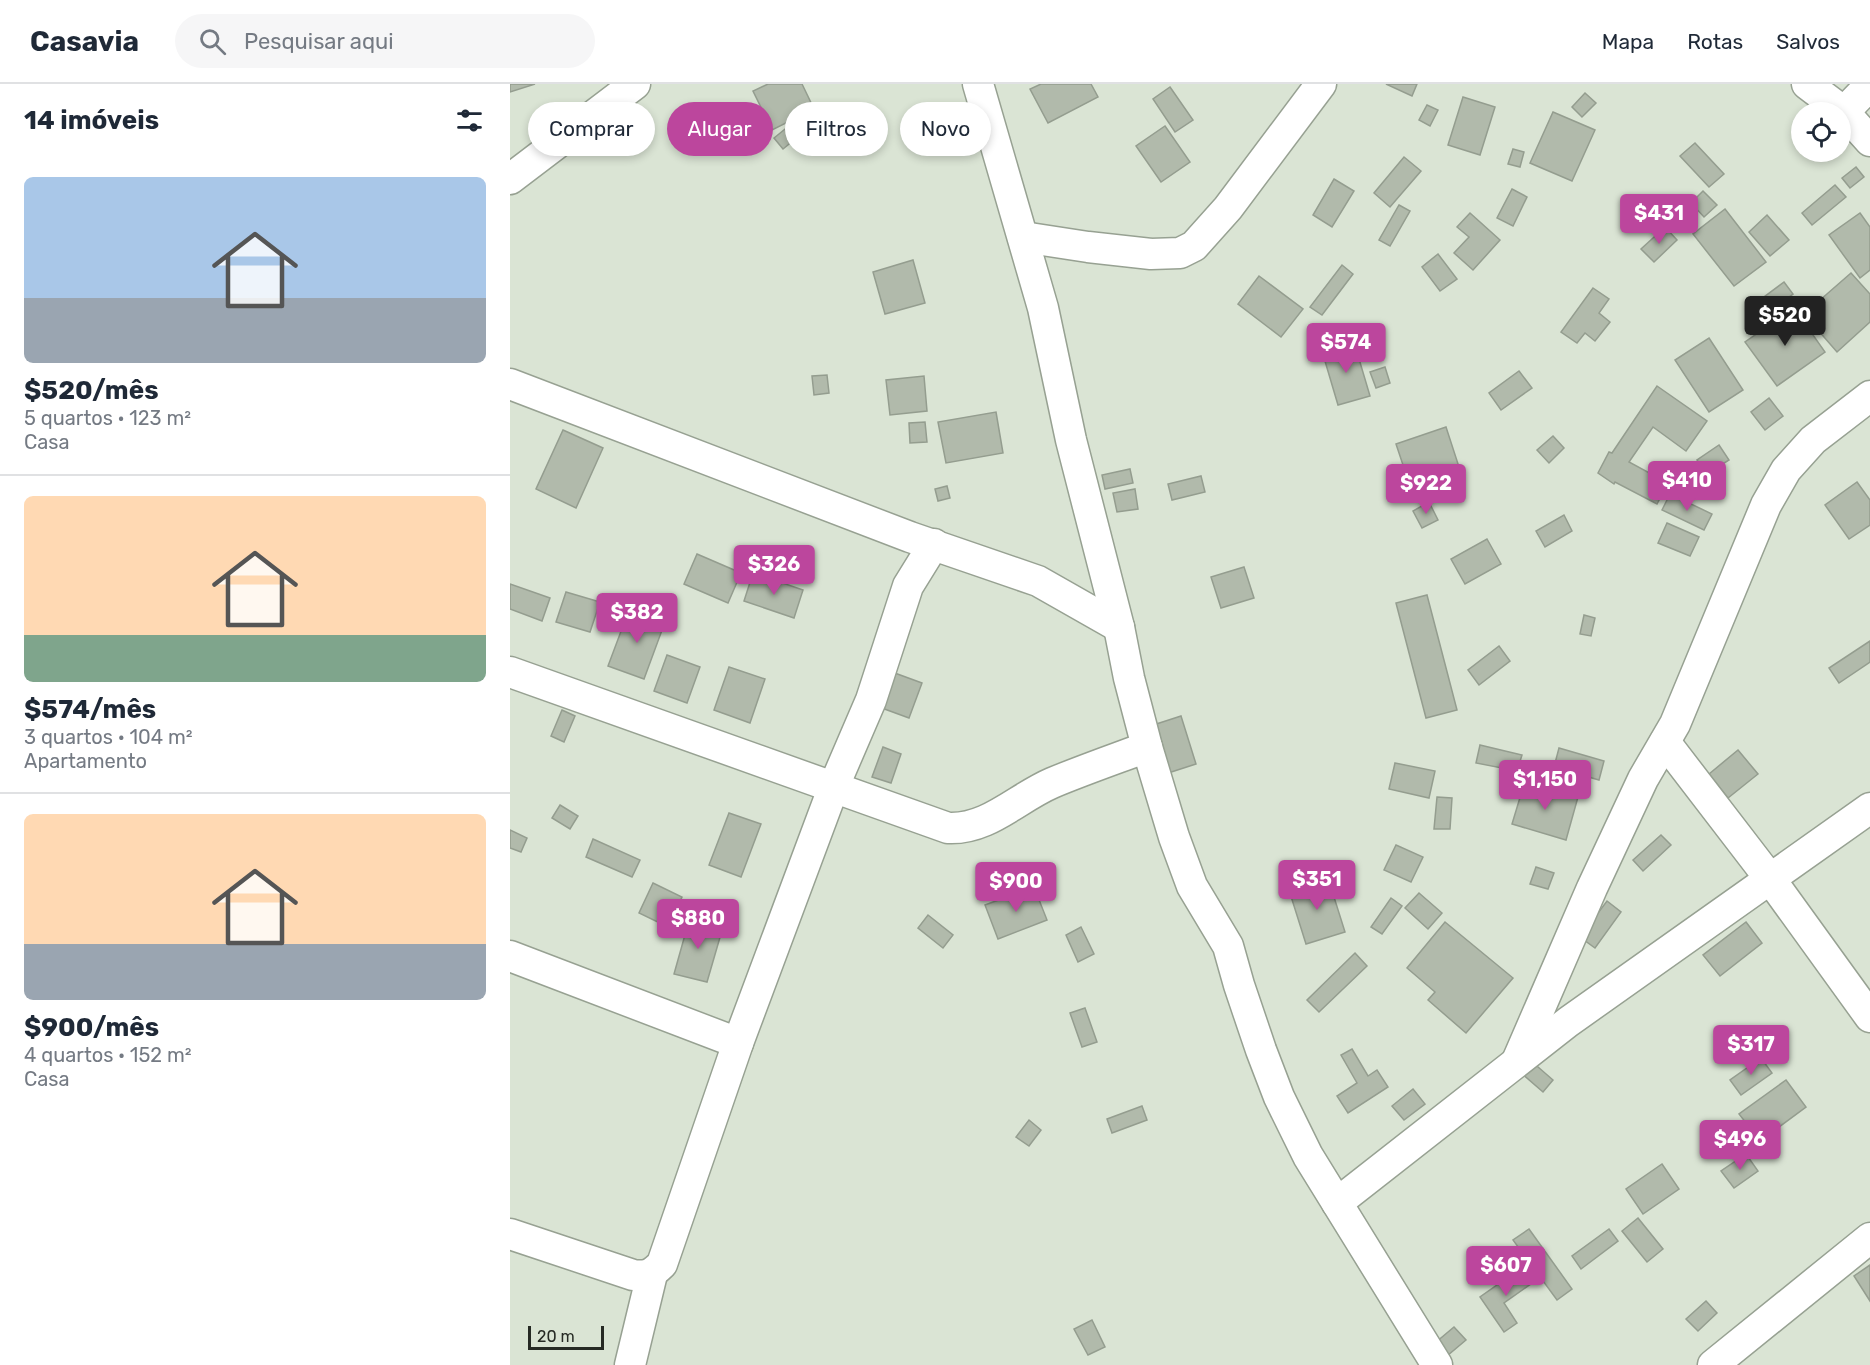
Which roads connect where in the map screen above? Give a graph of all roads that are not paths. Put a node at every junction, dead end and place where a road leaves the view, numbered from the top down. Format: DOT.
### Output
graph roads {
  1 [pos="636,84"];
  2 [pos="978,84"];
  3 [pos="1321,84"];
  4 [pos="1806,84"];
  5 [pos="1870,86"];
  6 [pos="1830,102"];
  7 [pos="1851,105"];
  8 [pos="1851,120"];
  9 [pos="1870,141"];
  10 [pos="510,179"];
  11 [pos="1023,237"];
  12 [pos="510,384"];
  13 [pos="1870,396"];
  14 [pos="890,529"];
  15 [pos="934,544"];
  16 [pos="908,586"];
  17 [pos="1119,627"];
  18 [pos="510,672"];
  19 [pos="1665,742"];
  20 [pos="1146,747"];
  21 [pos="834,786"];
  22 [pos="1870,807"];
  23 [pos="1771,880"];
  24 [pos="510,956"];
  25 [pos="1870,1017"];
  26 [pos="738,1043"];
  27 [pos="1517,1061"];
  28 [pos="1337,1203"];
  29 [pos="510,1234"];
  30 [pos="1870,1238"];
  31 [pos="652,1274"];
  32 [pos="630,1365"];
  33 [pos="1437,1365"];
  34 [pos="1713,1365"];
  1 -- 10 [label="street"];
  2 -- 11 [label="street"];
  3 -- 11 [label="street"];
  4 -- 6 [label="street"];
  5 -- 7 [label="street"];
  8 -- 9 [label="street"];
  11 -- 17 [label="street"];
  12 -- 14 [label="street"];
  13 -- 19 [label="street"];
  14 -- 15 [label="street"];
  14 -- 16 [label="street"];
  15 -- 16 [label="street"];
  15 -- 17 [label="street"];
  16 -- 21 [label="street"];
  17 -- 20 [label="street"];
  18 -- 21 [label="street"];
  19 -- 23 [label="street"];
  19 -- 27 [label="street"];
  20 -- 21 [label="street"];
  20 -- 28 [label="street"];
  21 -- 26 [label="street"];
  22 -- 23 [label="street"];
  23 -- 25 [label="street"];
  23 -- 27 [label="street"];
  24 -- 26 [label="street"];
  26 -- 31 [label="street"];
  27 -- 28 [label="street"];
  28 -- 33 [label="street"];
  29 -- 31 [label="street"];
  30 -- 34 [label="street"];
  31 -- 32 [label="street"];
}
